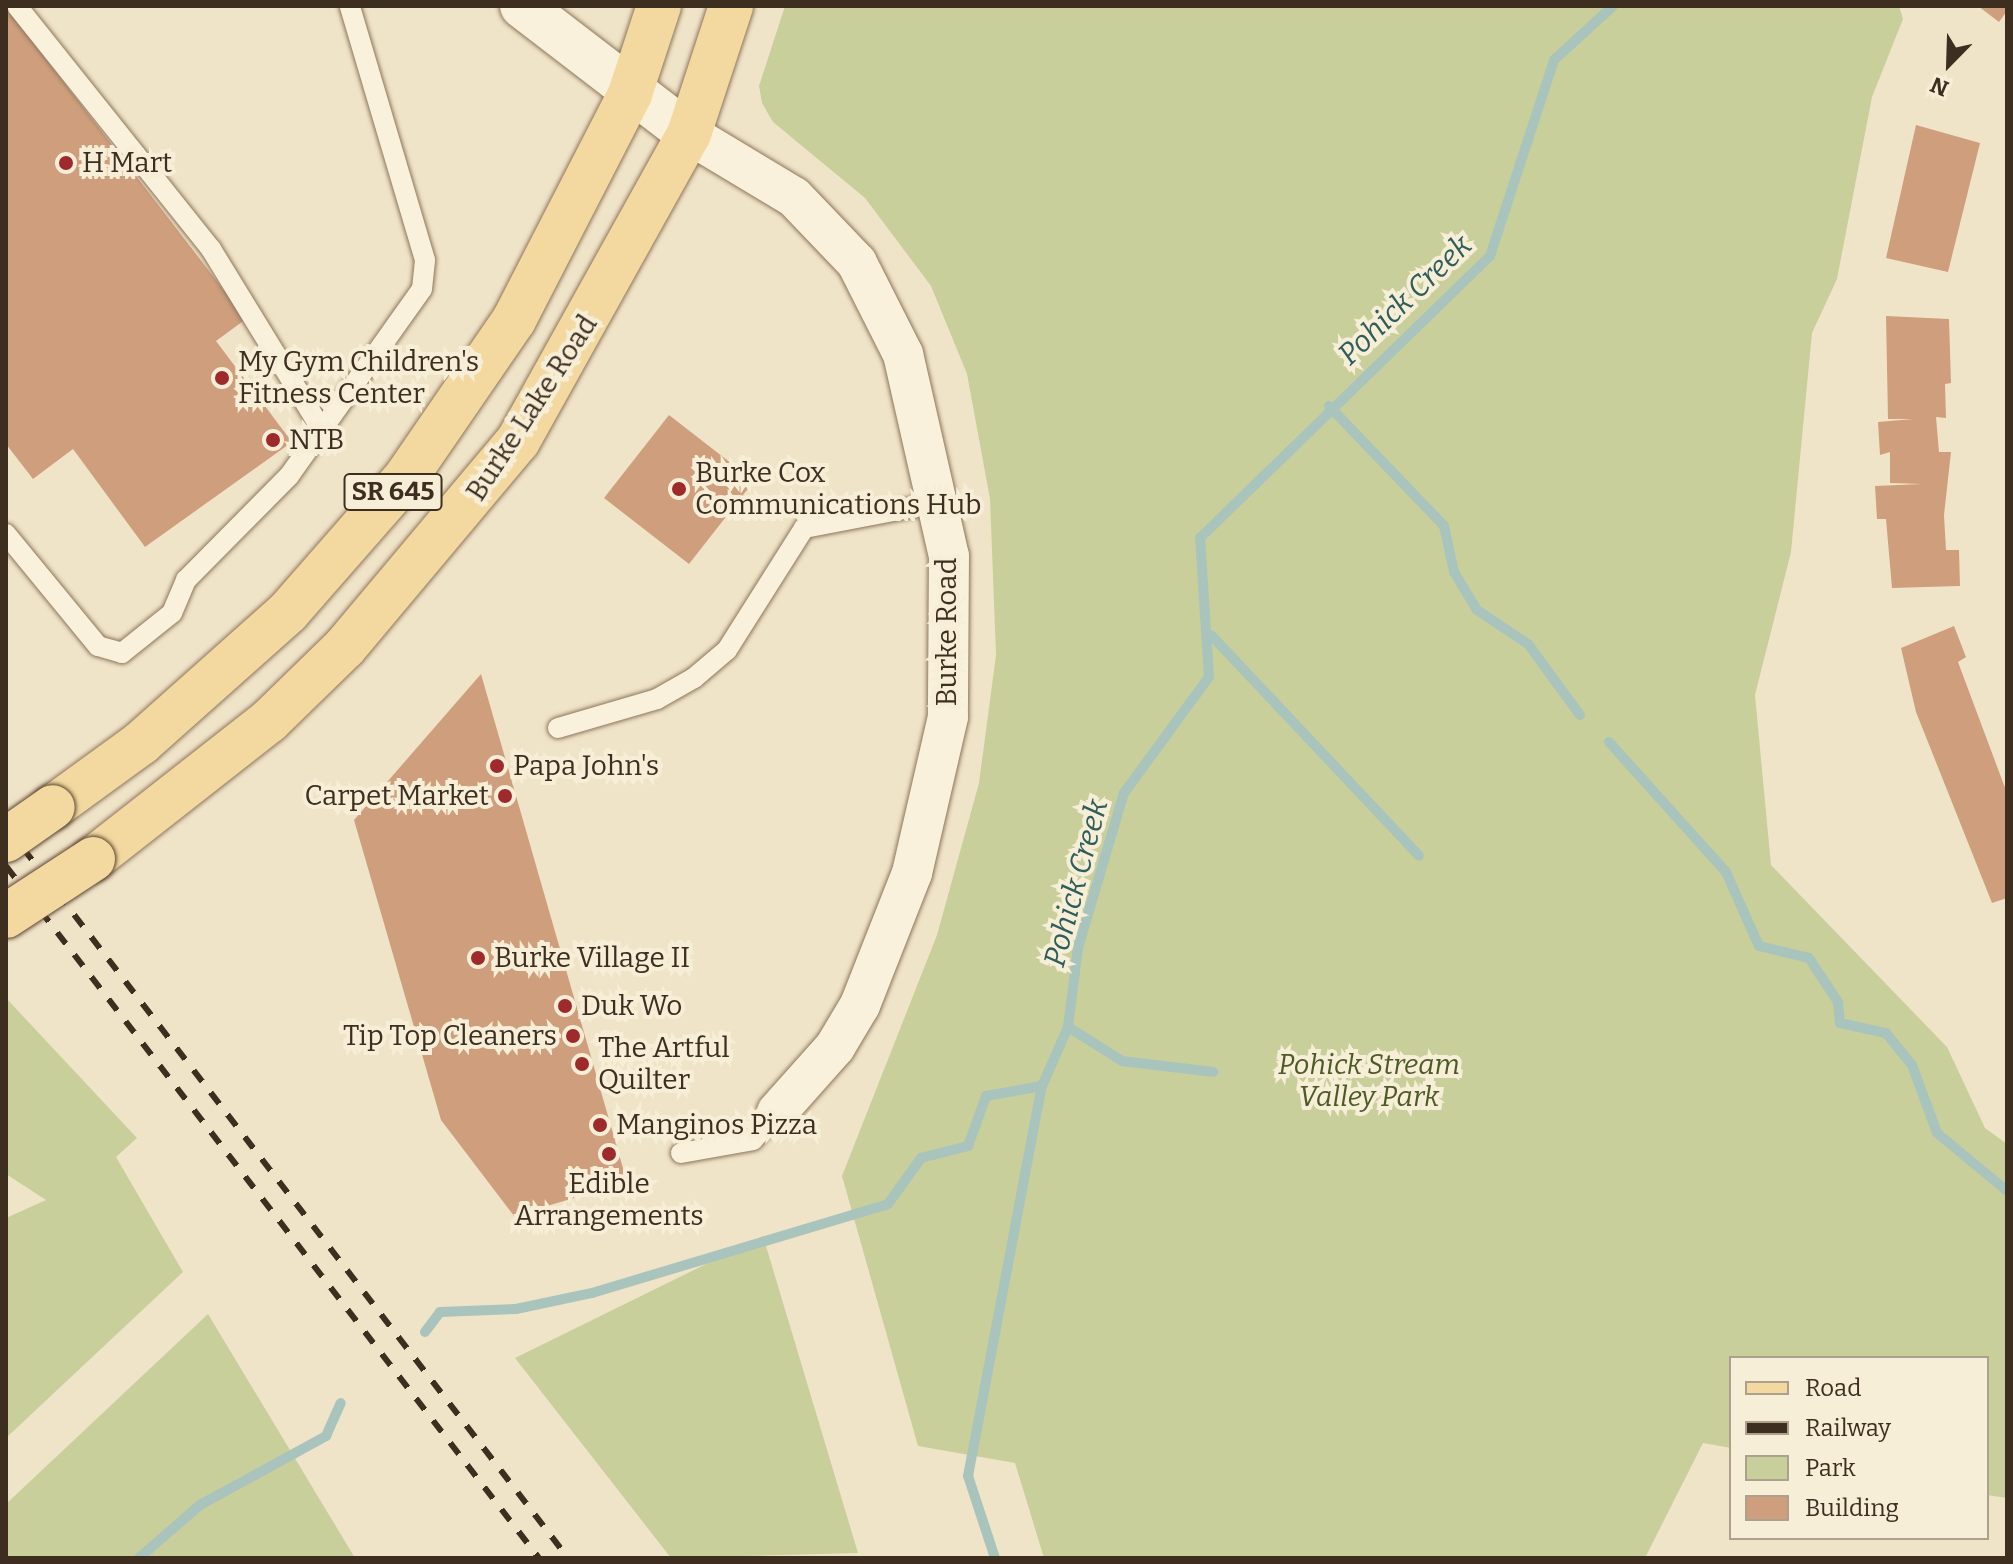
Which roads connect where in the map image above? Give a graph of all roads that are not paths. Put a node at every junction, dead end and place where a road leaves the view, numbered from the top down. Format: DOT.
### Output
graph roads {
  1 [pos="17,6"];
  2 [pos="350,6"];
  3 [pos="522,6"];
  4 [pos="659,6"];
  5 [pos="731,6"];
  6 [pos="630,94"];
  7 [pos="689,134"];
  8 [pos="323,432"];
  9 [pos="940,502"];
  10 [pos="6,534"];
  11 [pos="558,728"];
  12 [pos="6,840"];
  13 [pos="6,916"];
  14 [pos="777,1112"];
  15 [pos="681,1153"];
  1 -- 8 [label="lane"];
  2 -- 8 [label="lane"];
  3 -- 6 [label="street, Burke Road"];
  4 -- 6 [label="main road, SR 645"];
  5 -- 7 [label="main road, Burke Lake Road / SR 645"];
  6 -- 7 [label="street, Burke Road"];
  6 -- 12 [label="main road, SR 645, bridge"];
  7 -- 9 [label="street, Burke Road"];
  7 -- 13 [label="main road, Burke Lake Road / SR 645, bridge"];
  8 -- 10 [label="lane"];
  9 -- 11 [label="lane"];
  9 -- 14 [label="street, Burke Road"];
  14 -- 15 [label="lane"];
}
